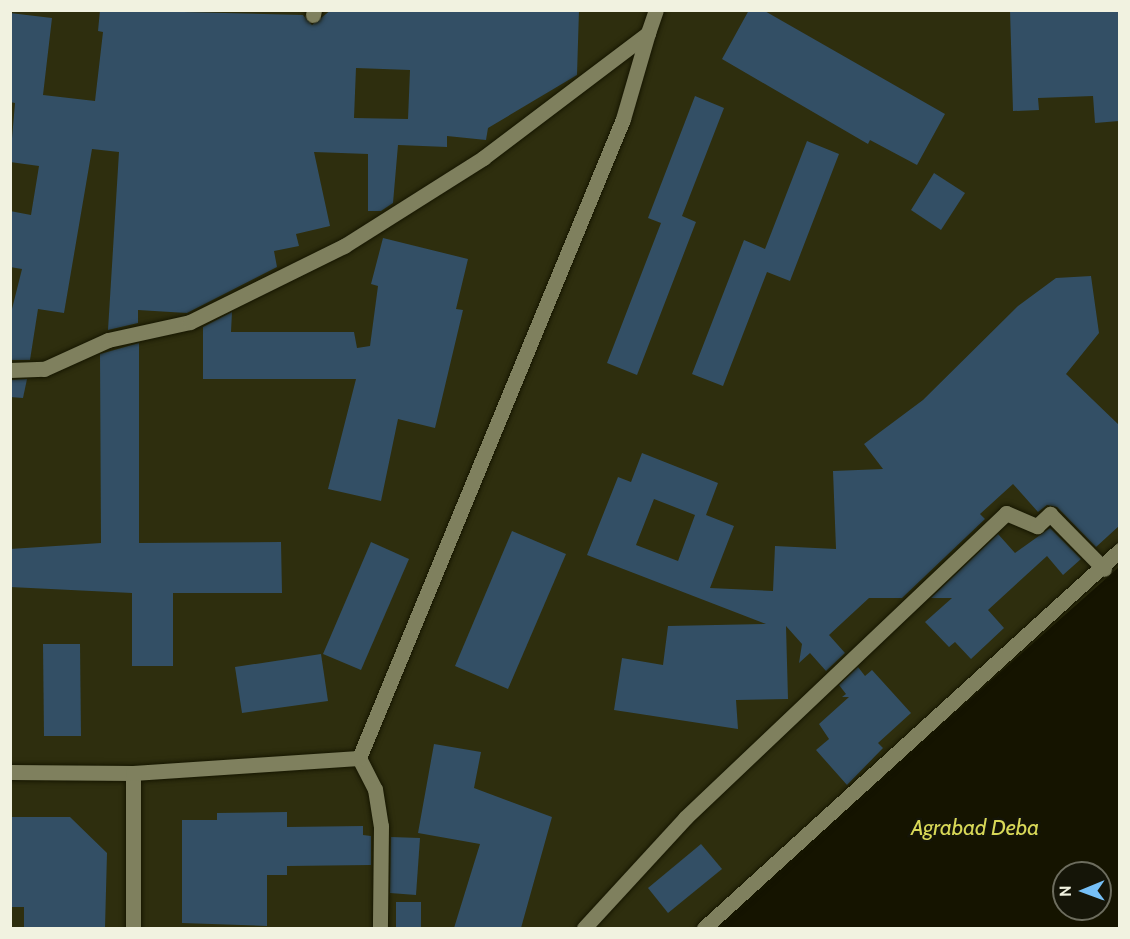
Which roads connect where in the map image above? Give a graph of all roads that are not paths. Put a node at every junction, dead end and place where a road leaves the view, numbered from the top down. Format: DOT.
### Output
graph roads {
  1 [pos="656,10"];
  2 [pos="648,33"];
  3 [pos="10,370"];
  4 [pos="1119,550"];
  5 [pos="1104,569"];
  6 [pos="359,758"];
  7 [pos="10,772"];
  8 [pos="133,773"];
  9 [pos="134,928"];
  10 [pos="381,928"];
  11 [pos="584,928"];
  12 [pos="704,928"];
  1 -- 2 [label="street"];
  2 -- 3 [label="street"];
  2 -- 6 [label="street"];
  4 -- 5 [label="street"];
  5 -- 11 [label="street"];
  5 -- 12 [label="street"];
  6 -- 8 [label="street"];
  6 -- 10 [label="street"];
  7 -- 8 [label="street"];
  8 -- 9 [label="street"];
}
